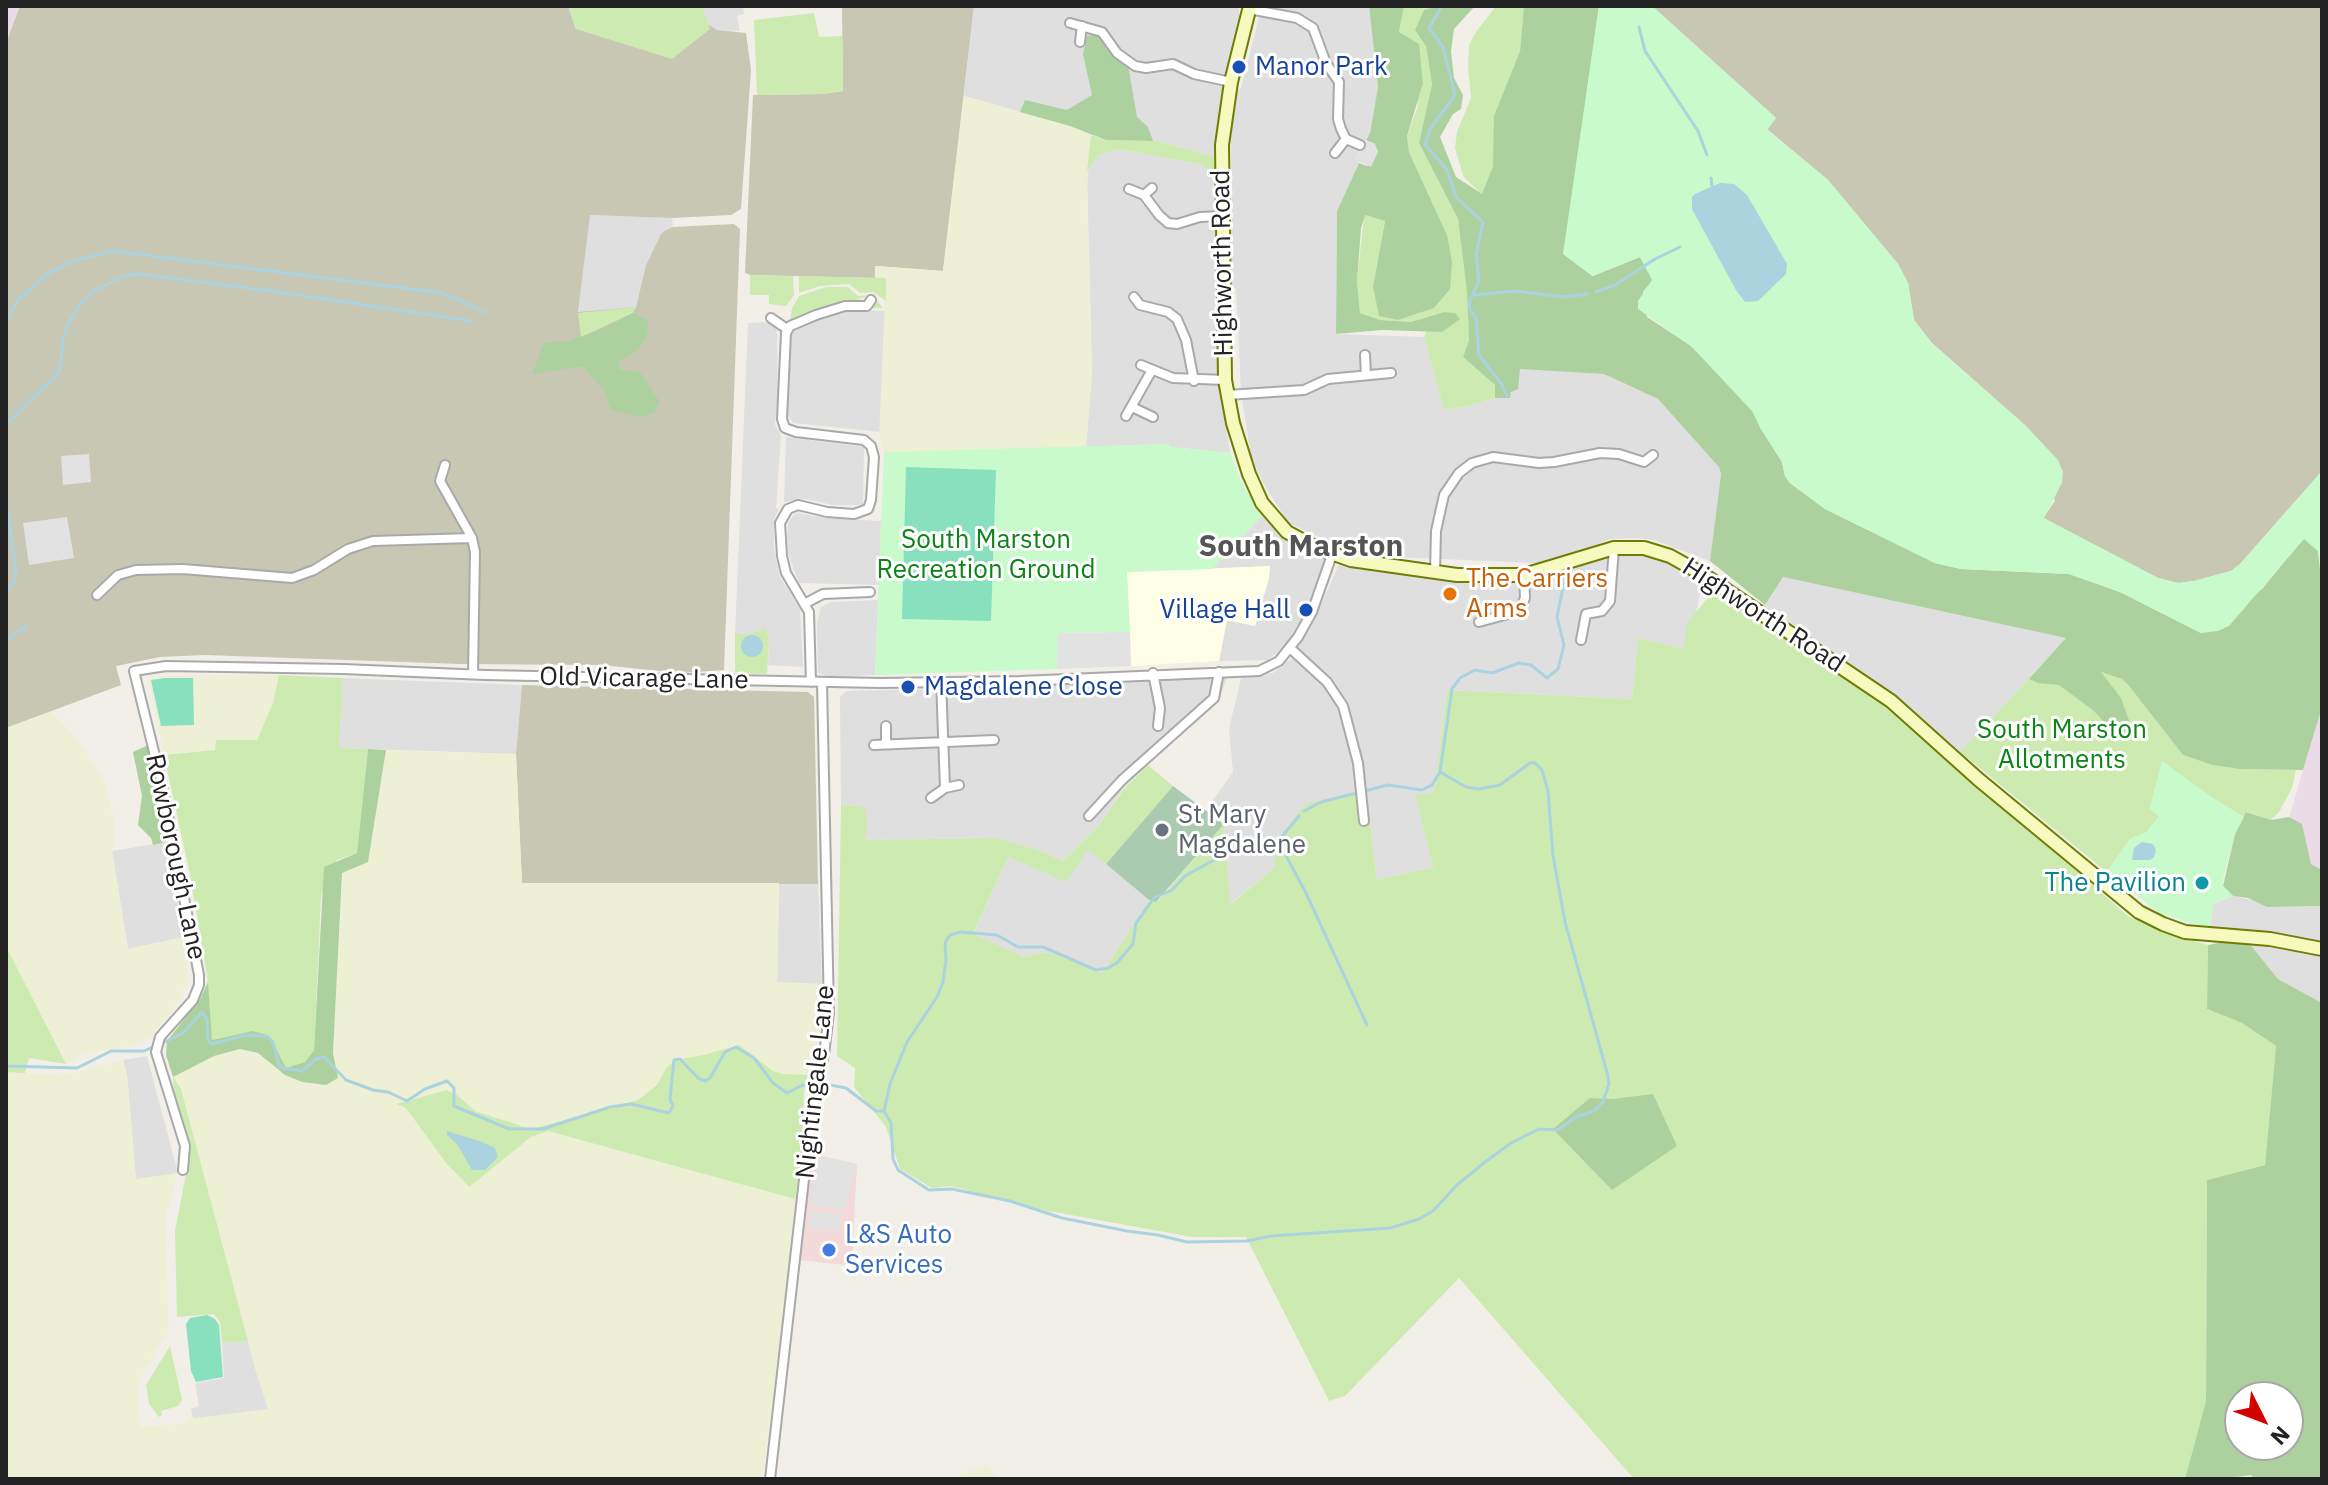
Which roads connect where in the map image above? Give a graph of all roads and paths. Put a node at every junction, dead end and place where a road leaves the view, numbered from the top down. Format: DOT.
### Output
graph roads {
  1 [pos="1249,8"];
  2 [pos="1070,23"];
  3 [pos="1082,26"];
  4 [pos="1080,42"];
  5 [pos="1231,82"];
  6 [pos="1346,139"];
  7 [pos="1360,145"];
  8 [pos="1335,153"];
  9 [pos="1152,188"];
  10 [pos="1129,189"];
  11 [pos="1144,195"];
  12 [pos="1223,216"];
  13 [pos="871,300"];
  14 [pos="1135,314"];
  15 [pos="771,318"];
  16 [pos="787,329"];
  17 [pos="1365,355"];
  18 [pos="1141,365"];
  19 [pos="1152,370"];
  20 [pos="1391,373"];
  21 [pos="1366,375"];
  22 [pos="1225,380"];
  23 [pos="1194,381"];
  24 [pos="1227,395"];
  25 [pos="1132,407"];
  26 [pos="1126,416"];
  27 [pos="1153,417"];
  28 [pos="1653,455"];
  29 [pos="1644,462"];
  30 [pos="445,465"];
  31 [pos="1645,473"];
  32 [pos="472,538"];
  33 [pos="1614,548"];
  34 [pos="1332,555"];
  35 [pos="1435,573"];
  36 [pos="1524,575"];
  37 [pos="870,592"];
  38 [pos="97,595"];
  39 [pos="806,603"];
  40 [pos="1479,622"];
  41 [pos="1581,640"];
  42 [pos="1290,648"];
  43 [pos="134,671"];
  44 [pos="1219,672"];
  45 [pos="1153,673"];
  46 [pos="473,674"];
  47 [pos="941,680"];
  48 [pos="811,682"];
  49 [pos="822,682"];
  50 [pos="886,726"];
  51 [pos="1158,726"];
  52 [pos="994,740"];
  53 [pos="942,742"];
  54 [pos="886,744"];
  55 [pos="874,745"];
  56 [pos="959,785"];
  57 [pos="945,788"];
  58 [pos="931,798"];
  59 [pos="1089,816"];
  60 [pos="1364,821"];
  61 [pos="2322,949"];
  62 [pos="183,1170"];
  63 [pos="770,1479"];
  1 -- 5 [label="street, Highworth Road"];
  1 -- 6 [label="street"];
  2 -- 3 [label="street"];
  3 -- 4 [label="street"];
  3 -- 5 [label="street"];
  5 -- 12 [label="street, Highworth Road"];
  6 -- 7 [label="street"];
  6 -- 8 [label="street"];
  9 -- 11 [label="street"];
  10 -- 11 [label="street"];
  11 -- 12 [label="street"];
  12 -- 22 [label="street, Highworth Road"];
  13 -- 16 [label="street"];
  14 -- 23 [label="street"];
  15 -- 16 [label="street"];
  16 -- 39 [label="street"];
  17 -- 21 [label="street"];
  18 -- 19 [label="street"];
  19 -- 23 [label="street"];
  19 -- 25 [label="street"];
  20 -- 21 [label="street"];
  21 -- 24 [label="street"];
  22 -- 23 [label="street"];
  22 -- 24 [label="street, Highworth Road"];
  24 -- 34 [label="street, Highworth Road"];
  25 -- 26 [label="street"];
  25 -- 27 [label="street"];
  28 -- 29 [label="street"];
  29 -- 31 [label="street"];
  29 -- 35 [label="street"];
  30 -- 32 [label="street"];
  32 -- 38 [label="street"];
  32 -- 46 [label="street"];
  33 -- 36 [label="street, Highworth Road"];
  33 -- 41 [label="street"];
  33 -- 61 [label="street, Highworth Road"];
  34 -- 35 [label="street, Highworth Road"];
  34 -- 42 [label="street, Old Vicarage Lane"];
  35 -- 36 [label="street, Highworth Road"];
  36 -- 40 [label="street"];
  37 -- 39 [label="street"];
  39 -- 48 [label="street"];
  42 -- 44 [label="street, Old Vicarage Lane"];
  42 -- 60 [label="street"];
  43 -- 46 [label="street, Old Vicarage Lane"];
  43 -- 62 [label="street, Rowborough Lane"];
  44 -- 45 [label="street, Old Vicarage Lane"];
  44 -- 59 [label="street"];
  45 -- 47 [label="street, Old Vicarage Lane"];
  45 -- 51 [label="street"];
  46 -- 48 [label="street, Old Vicarage Lane"];
  47 -- 49 [label="street, Old Vicarage Lane"];
  47 -- 53 [label="street"];
  48 -- 49 [label="street, Old Vicarage Lane"];
  49 -- 63 [label="street, Nightingale Lane"];
  50 -- 54 [label="street"];
  52 -- 53 [label="street"];
  53 -- 54 [label="street"];
  53 -- 57 [label="street"];
  54 -- 55 [label="street"];
  56 -- 57 [label="street"];
  57 -- 58 [label="street"];
}
